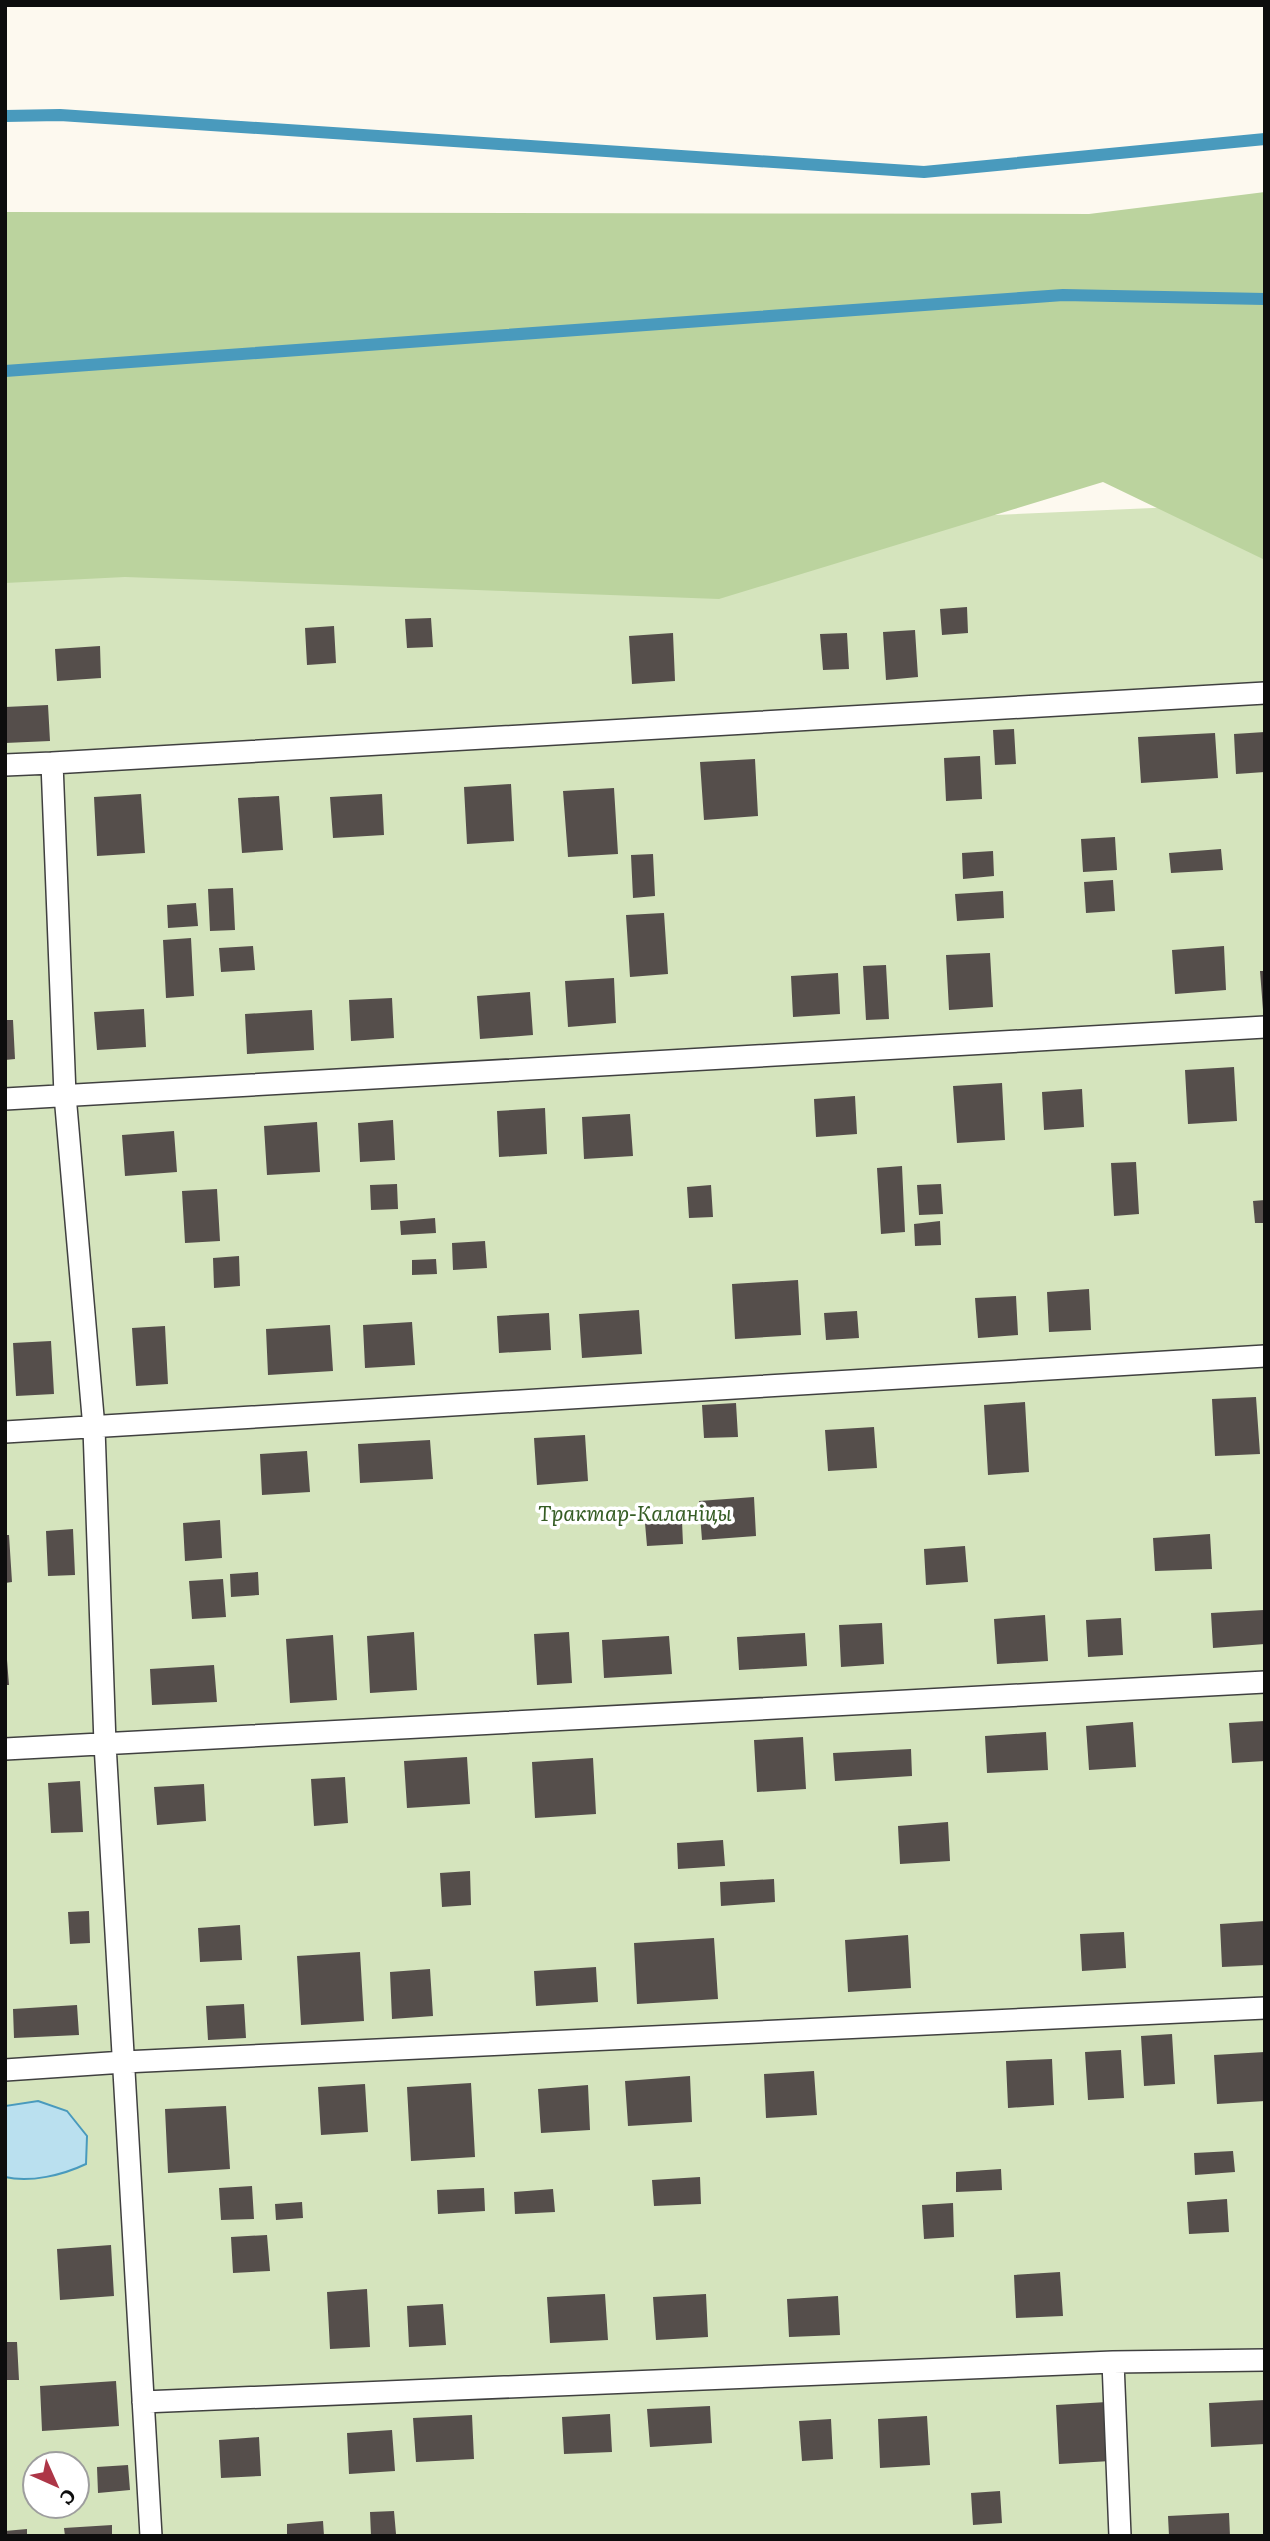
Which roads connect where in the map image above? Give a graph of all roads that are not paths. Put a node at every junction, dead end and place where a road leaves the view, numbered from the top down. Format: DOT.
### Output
graph roads {
  1 [pos="1265,693"];
  2 [pos="52,763"];
  3 [pos="5,765"];
  4 [pos="1265,1027"];
  5 [pos="65,1096"];
  6 [pos="5,1099"];
  7 [pos="1265,1356"];
  8 [pos="94,1428"];
  9 [pos="5,1432"];
  10 [pos="1265,1682"];
  11 [pos="105,1744"];
  12 [pos="5,1749"];
  13 [pos="1265,2008"];
  14 [pos="124,2062"];
  15 [pos="5,2070"];
  16 [pos="1265,2360"];
  17 [pos="1113,2362"];
  18 [pos="143,2402"];
  19 [pos="151,2536"];
  20 [pos="1120,2536"];
  1 -- 2 [label="lane"];
  2 -- 3 [label="lane"];
  2 -- 5 [label="lane"];
  4 -- 5 [label="lane"];
  5 -- 6 [label="lane"];
  5 -- 8 [label="lane"];
  7 -- 8 [label="lane"];
  8 -- 9 [label="lane"];
  8 -- 11 [label="lane"];
  10 -- 11 [label="lane"];
  11 -- 12 [label="lane"];
  11 -- 14 [label="lane"];
  13 -- 14 [label="lane"];
  14 -- 15 [label="lane"];
  14 -- 18 [label="lane"];
  16 -- 17 [label="lane"];
  17 -- 18 [label="lane"];
  17 -- 20 [label="lane"];
  18 -- 19 [label="lane"];
}
